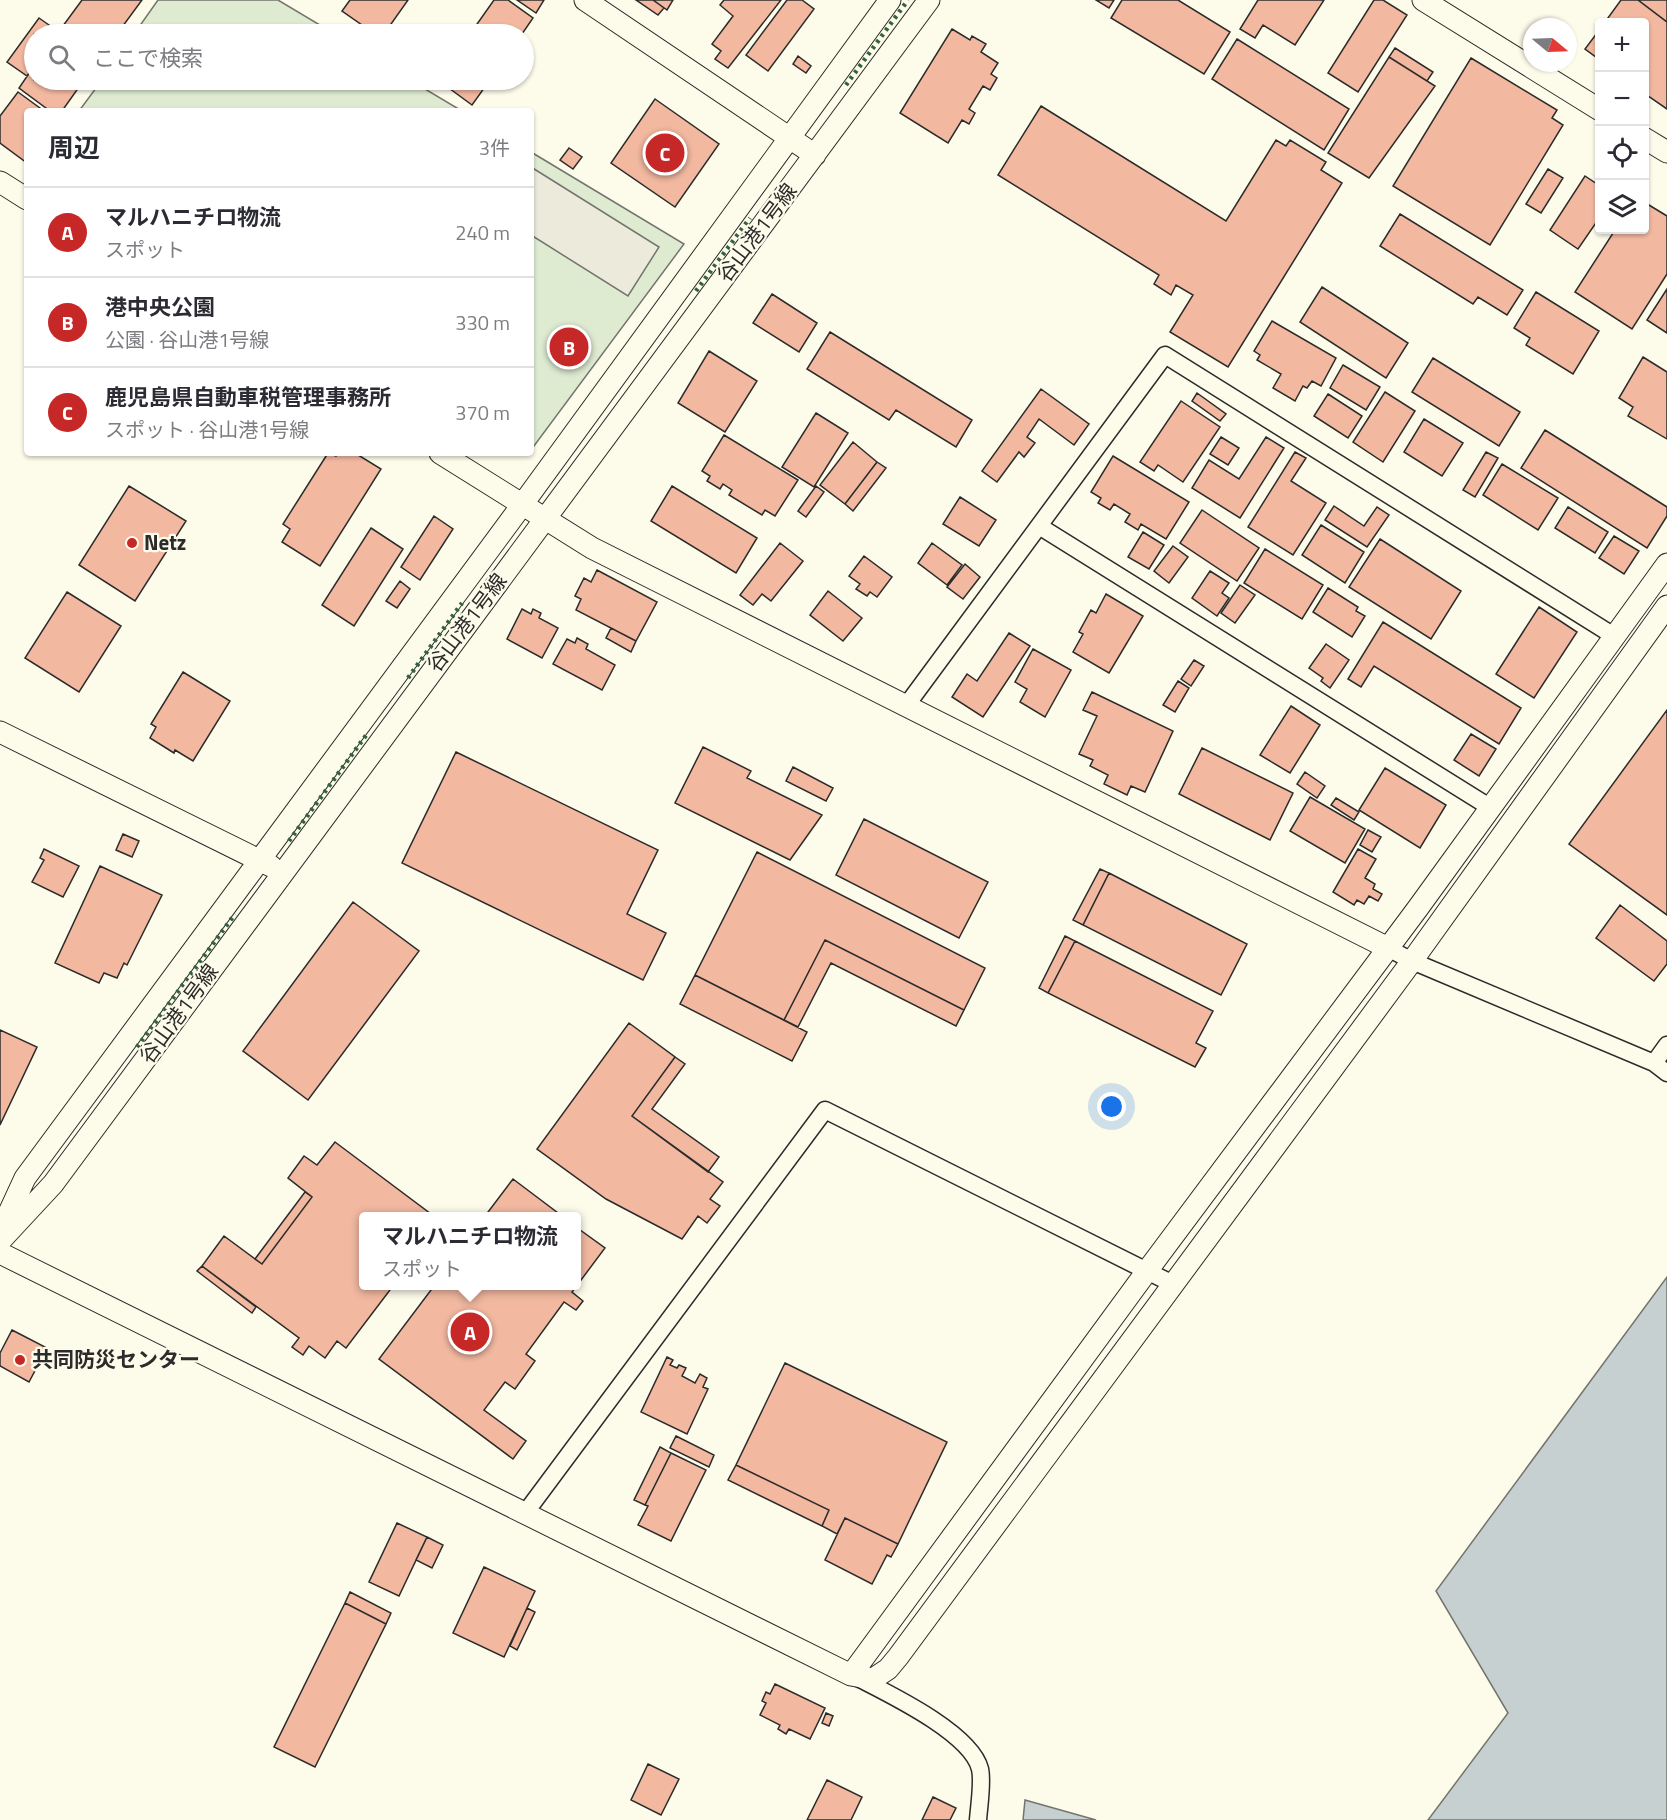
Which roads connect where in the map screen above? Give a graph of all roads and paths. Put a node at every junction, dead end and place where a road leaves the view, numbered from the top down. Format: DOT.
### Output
graph roads {
  1 [pos="585,0"];
  2 [pos="890,0"];
  3 [pos="929,0"];
  4 [pos="1423,0"];
  5 [pos="1595,108"];
  6 [pos="788,137"];
  7 [pos="1649,141"];
  8 [pos="1667,152"];
  9 [pos="815,155"];
  10 [pos="0,182"];
  11 [pos="24,197"];
  12 [pos="445,456"];
  13 [pos="522,505"];
  14 [pos="545,519"];
  15 [pos="1039,526"];
  16 [pos="1667,564"];
  17 [pos="1667,606"];
  18 [pos="1614,636"];
  19 [pos="906,706"];
  20 [pos="0,732"];
  21 [pos="1491,808"];
  22 [pos="259,861"];
  23 [pos="282,872"];
  24 [pos="1388,948"];
  25 [pos="1412,961"];
  26 [pos="1667,1045"];
  27 [pos="1660,1068"];
  28 [pos="0,1232"];
  29 [pos="0,1241"];
  30 [pos="0,1253"];
  31 [pos="1147,1271"];
  32 [pos="1173,1284"];
  33 [pos="526,1512"];
  34 [pos="851,1675"];
  35 [pos="978,1820"];
  1 -- 6 [label="street"];
  2 -- 6 [label="street, 谷山港1号線"];
  3 -- 9 [label="street, 谷山港1号線"];
  4 -- 5 [label="street"];
  6 -- 9 [label="street"];
  6 -- 13 [label="street, 谷山港1号線"];
  7 -- 8 [label="street"];
  9 -- 14 [label="street, 谷山港1号線"];
  10 -- 11 [label="street"];
  12 -- 13 [label="street"];
  13 -- 14 [label="street"];
  13 -- 22 [label="street, 谷山港1号線"];
  14 -- 19 [label="street"];
  14 -- 23 [label="street, 谷山港1号線"];
  15 -- 18 [label="street"];
  15 -- 19 [label="street"];
  15 -- 21 [label="street"];
  16 -- 18 [label="street"];
  17 -- 25 [label="street"];
  18 -- 21 [label="street"];
  19 -- 24 [label="street"];
  20 -- 22 [label="street"];
  21 -- 24 [label="street"];
  22 -- 23 [label="street"];
  22 -- 28 [label="street, 谷山港1号線"];
  23 -- 29 [label="street, 谷山港1号線"];
  24 -- 25 [label="street"];
  24 -- 31 [label="street"];
  25 -- 27 [label="street"];
  25 -- 32 [label="street"];
  26 -- 27 [label="street"];
  30 -- 33 [label="street"];
  31 -- 32 [label="street"];
  31 -- 33 [label="street"];
  31 -- 34 [label="street"];
  32 -- 34 [label="street"];
  33 -- 34 [label="street"];
  34 -- 35 [label="street"];
}
